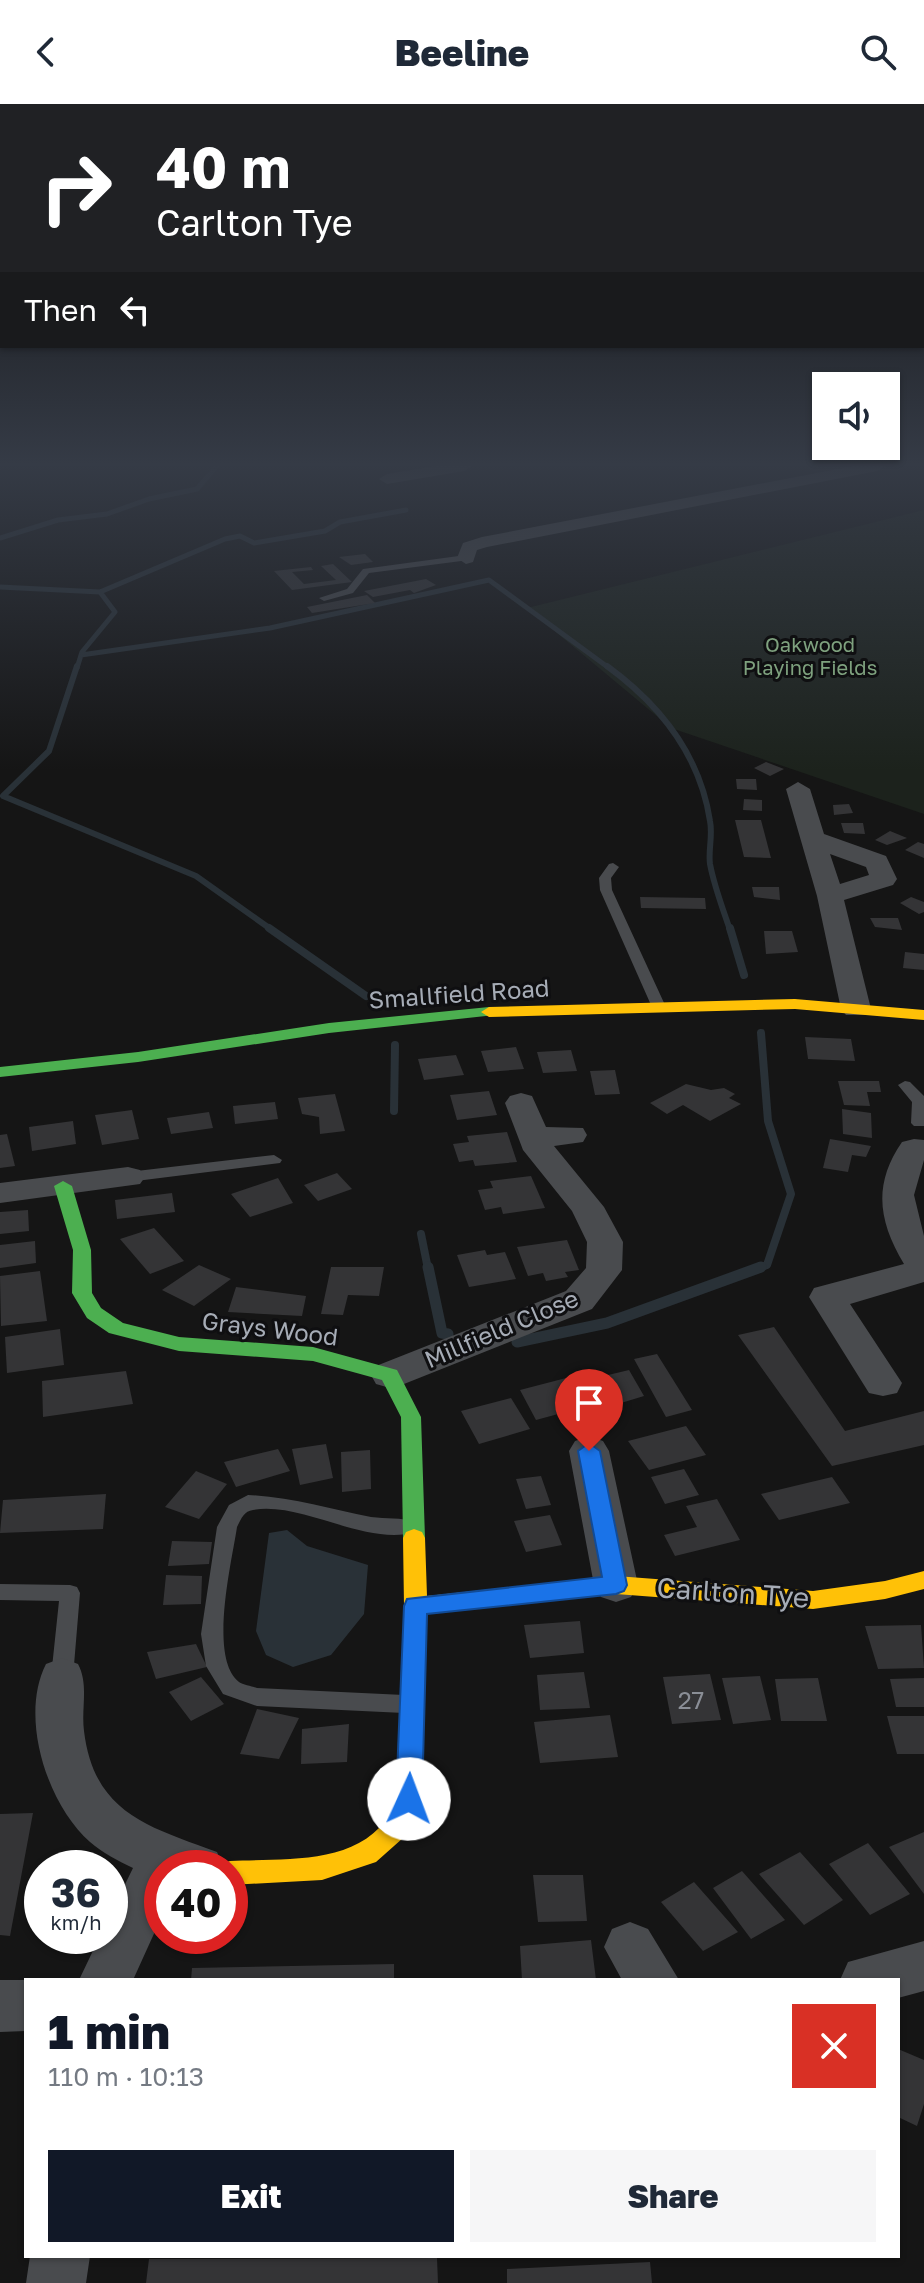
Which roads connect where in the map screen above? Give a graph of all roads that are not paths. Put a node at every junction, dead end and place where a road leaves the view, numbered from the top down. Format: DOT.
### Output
graph roads {
  1 [pos="391,568"];
  2 [pos="324,598"];
  3 [pos="798,789"];
  4 [pos="814,839"];
  5 [pos="613,867"];
  6 [pos="830,896"];
  7 [pos="658,1005"];
  8 [pos="856,1009"];
  9 [pos="924,1015"];
  10 [pos="0,1072"];
  11 [pos="905,1085"];
  12 [pos="518,1095"];
  13 [pos="571,1135"];
  14 [pos="535,1138"];
  15 [pos="919,1141"];
  16 [pos="274,1160"];
  17 [pos="128,1177"];
  18 [pos="63,1186"];
  19 [pos="0,1193"];
  20 [pos="924,1269"];
  21 [pos="390,1375"];
  22 [pos="883,1383"];
  23 [pos="589,1451"];
  24 [pos="413,1527"];
  25 [pos="924,1580"];
  26 [pos="616,1585"];
  27 [pos="0,1592"];
  28 [pos="416,1606"];
  29 [pos="62,1677"];
  30 [pos="413,1705"];
  31 [pos="151,1850"];
  32 [pos="248,1872"];
  33 [pos="144,1921"];
  34 [pos="924,1966"];
  35 [pos="107,1978"];
  36 [pos="875,1978"];
  37 [pos="24,2005"];
  38 [pos="0,2006"];
  39 [pos="60,2258"];
  40 [pos="56,2283"];
  1 -- 2 [label="lane"];
  3 -- 4 [label="street"];
  4 -- 6 [label="street"];
  4 -- 6 [label="street"];
  5 -- 7 [label="lane"];
  6 -- 8 [label="street"];
  7 -- 8 [label="street, Smallfield Road"];
  7 -- 10 [label="street, Smallfield Road"];
  8 -- 9 [label="street, Smallfield Road"];
  11 -- 15 [label="lane"];
  12 -- 14 [label="street, Millfield Close"];
  13 -- 14 [label="street"];
  14 -- 21 [label="street, Millfield Close"];
  15 -- 20 [label="street"];
  16 -- 17 [label="lane"];
  17 -- 18 [label="street"];
  18 -- 19 [label="street"];
  18 -- 21 [label="street, Grays Wood"];
  20 -- 22 [label="street"];
  21 -- 24 [label="street"];
  23 -- 26 [label="street"];
  24 -- 28 [label="street"];
  24 -- 30 [label="lane"];
  25 -- 26 [label="street, Carlton Tye"];
  26 -- 28 [label="street, Carlton Tye"];
  27 -- 29 [label="lane"];
  28 -- 30 [label="street"];
  29 -- 31 [label="street"];
  30 -- 32 [label="street"];
  33 -- 35 [label="street"];
  34 -- 36 [label="street"];
  37 -- 38 [label="street"];
  39 -- 40 [label="street"];
}
